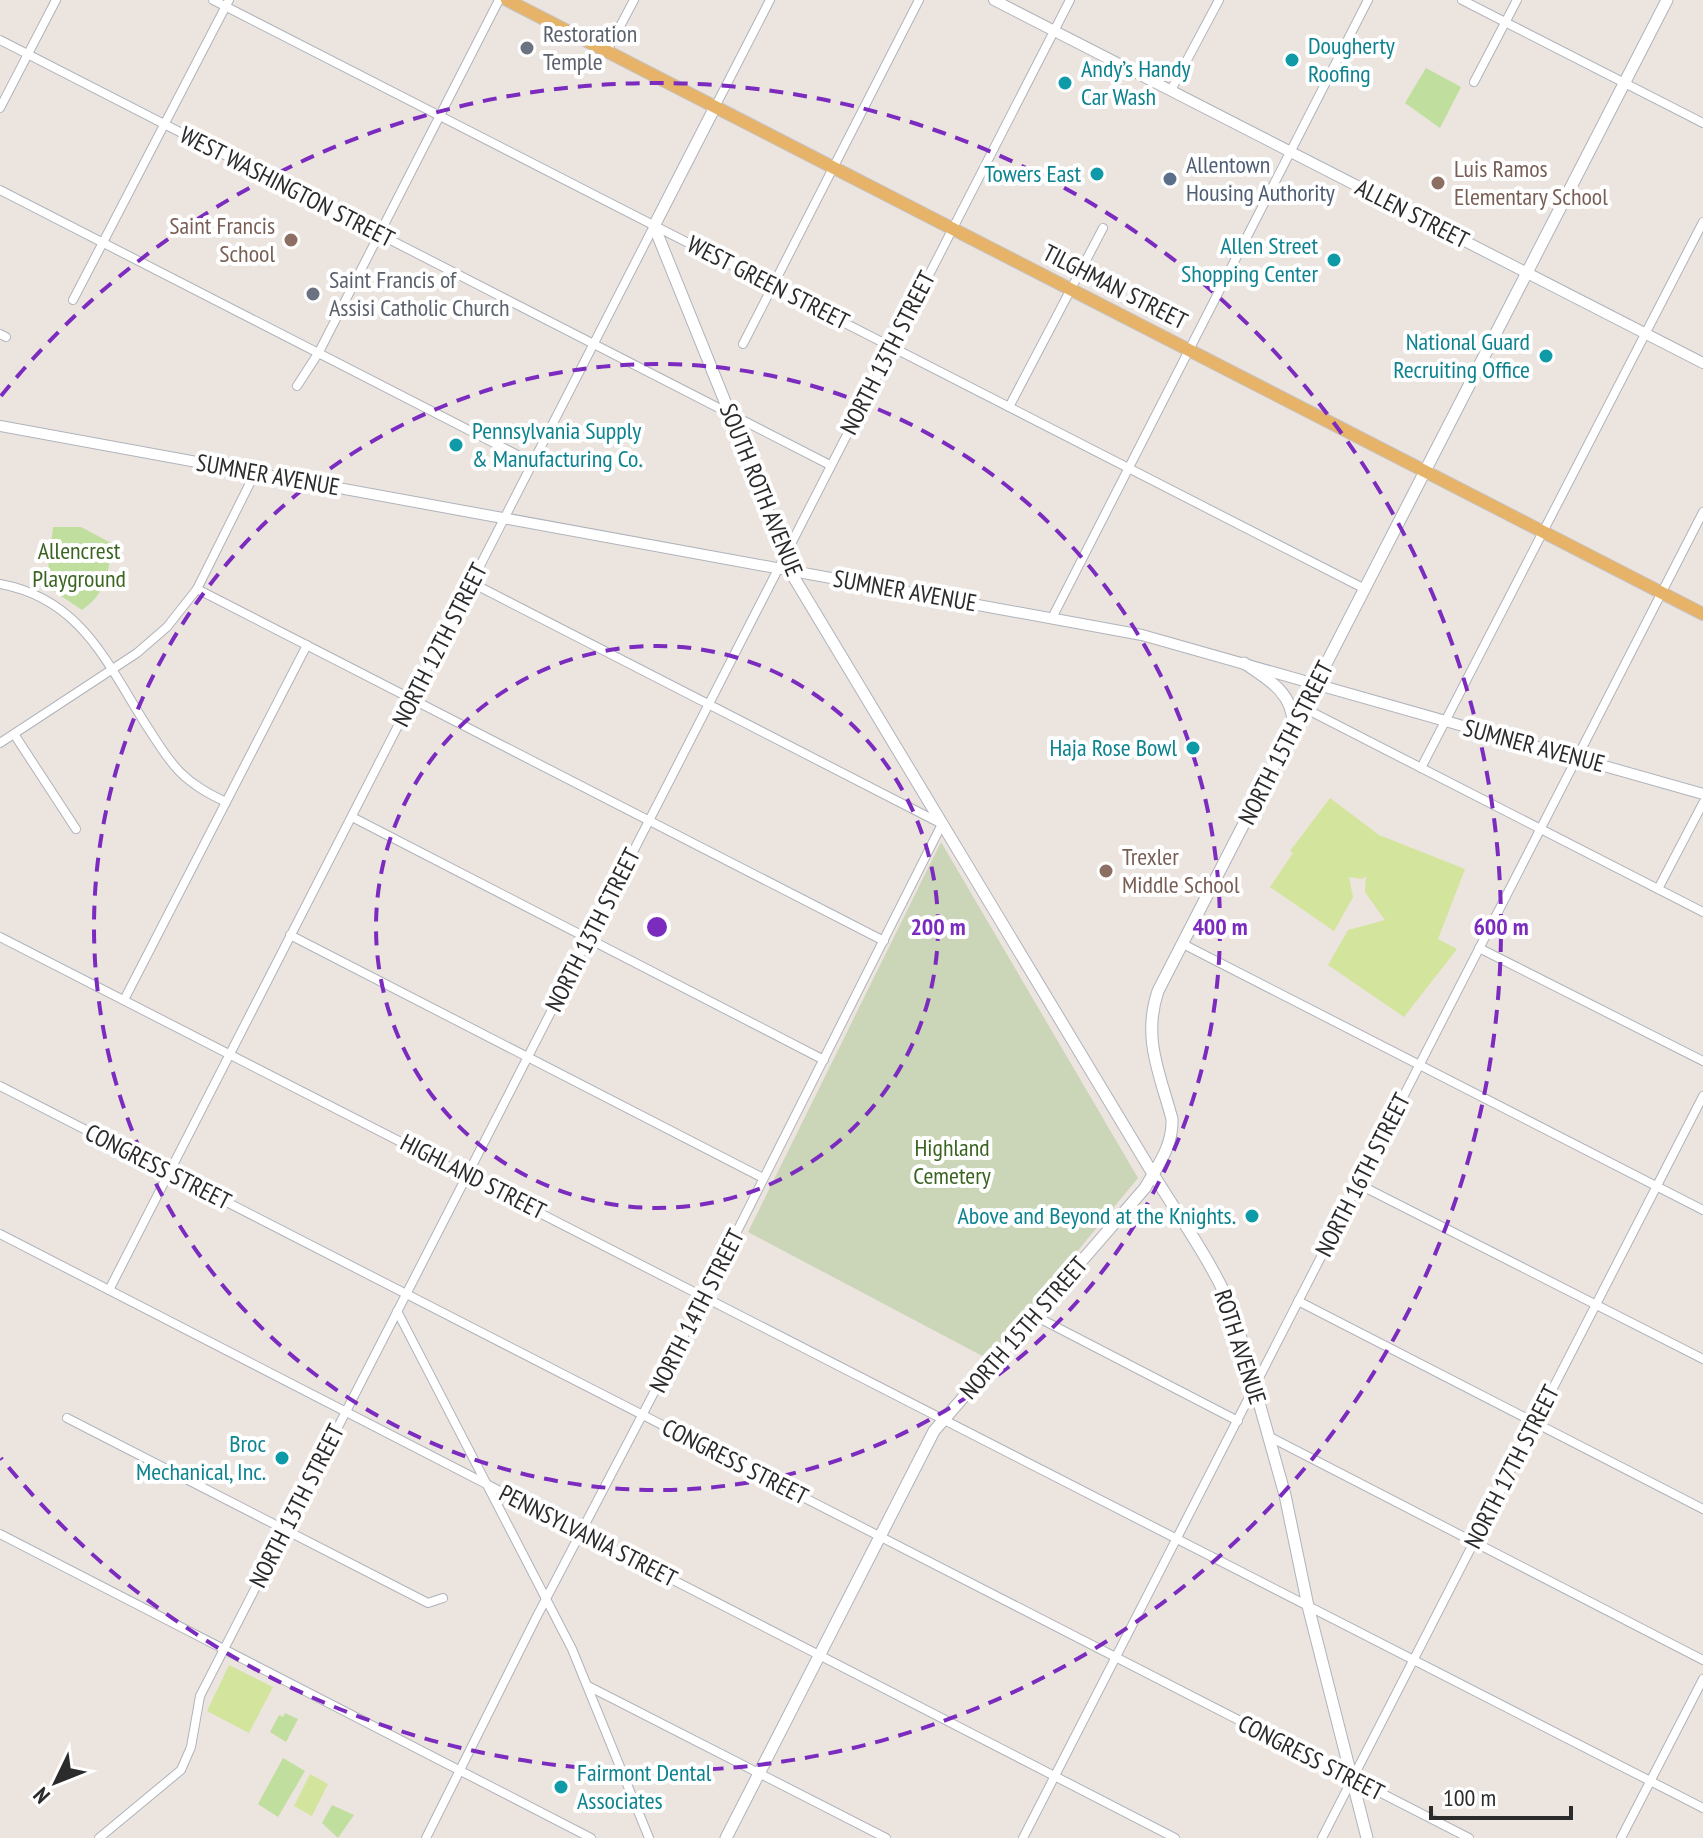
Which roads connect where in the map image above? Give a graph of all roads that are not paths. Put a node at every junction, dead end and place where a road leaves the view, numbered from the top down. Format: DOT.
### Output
graph roads {
  1 [pos="56,0"];
  2 [pos="213,0"];
  3 [pos="499,0"];
  4 [pos="507,0"];
  5 [pos="634,0"];
  6 [pos="770,0"];
  7 [pos="919,0"];
  8 [pos="994,0"];
  9 [pos="1070,0"];
  10 [pos="1219,0"];
  11 [pos="1368,0"];
  12 [pos="1462,0"];
  13 [pos="1517,0"];
  14 [pos="1667,0"];
  15 [pos="227,3"];
  16 [pos="1505,22"];
  17 [pos="1054,31"];
  18 [pos="0,40"];
  19 [pos="607,51"];
  20 [pos="27,55"];
  21 [pos="1474,82"];
  22 [pos="1625,83"];
  23 [pos="1171,90"];
  24 [pos="715,107"];
  25 [pos="0,108"];
  26 [pos="439,116"];
  27 [pos="1703,123"];
  28 [pos="165,125"];
  29 [pos="1291,151"];
  30 [pos="834,167"];
  31 [pos="0,190"];
  32 [pos="1703,222"];
  33 [pos="654,226"];
  34 [pos="952,228"];
  35 [pos="1103,228"];
  36 [pos="379,234"];
  37 [pos="102,242"];
  38 [pos="1526,273"];
  39 [pos="773,285"];
  40 [pos="1071,289"];
  41 [pos="73,300"];
  42 [pos="1646,333"];
  43 [pos="594,344"];
  44 [pos="743,344"];
  45 [pos="891,346"];
  46 [pos="1188,349"];
  47 [pos="319,352"];
  48 [pos="1703,363"];
  49 [pos="297,386"];
  50 [pos="1009,407"];
  51 [pos="730,414"];
  52 [pos="0,426"];
  53 [pos="533,463"];
  54 [pos="830,465"];
  55 [pos="1128,468"];
  56 [pos="1426,471"];
  57 [pos="255,473"];
  58 [pos="1703,512"];
  59 [pos="505,518"];
  60 [pos="1544,531"];
  61 [pos="785,552"];
  62 [pos="777,568"];
  63 [pos="790,571"];
  64 [pos="472,583"];
  65 [pos="0,584"];
  66 [pos="197,589"];
  67 [pos="1365,589"];
  68 [pos="1662,593"];
  69 [pos="1703,614"];
  70 [pos="1052,618"];
  71 [pos="307,645"];
  72 [pos="1244,663"];
  73 [pos="111,669"];
  74 [pos="1316,684"];
  75 [pos="412,699"];
  76 [pos="708,704"];
  77 [pos="1304,708"];
  78 [pos="1446,722"];
  79 [pos="1294,728"];
  80 [pos="14,734"];
  81 [pos="0,743"];
  82 [pos="1577,757"];
  83 [pos="1421,768"];
  84 [pos="1703,794"];
  85 [pos="226,802"];
  86 [pos="1703,803"];
  87 [pos="352,817"];
  88 [pos="649,821"];
  89 [pos="942,824"];
  90 [pos="1540,828"];
  91 [pos="76,829"];
  92 [pos="1658,889"];
  93 [pos="1703,912"];
  94 [pos="290,935"];
  95 [pos="0,937"];
  96 [pos="588,939"];
  97 [pos="884,941"];
  98 [pos="1183,944"];
  99 [pos="1479,948"];
  100 [pos="124,1000"];
  101 [pos="230,1053"];
  102 [pos="528,1056"];
  103 [pos="824,1060"];
  104 [pos="1703,1061"];
  105 [pos="1419,1066"];
  106 [pos="0,1086"];
  107 [pos="1703,1096"];
  108 [pos="169,1173"];
  109 [pos="467,1174"];
  110 [pos="1153,1174"];
  111 [pos="763,1178"];
  112 [pos="1358,1184"];
  113 [pos="1656,1187"];
  114 [pos="1703,1210"];
  115 [pos="0,1234"];
  116 [pos="109,1290"];
  117 [pos="406,1294"];
  118 [pos="704,1297"];
  119 [pos="1298,1301"];
  120 [pos="1596,1304"];
  121 [pos="397,1311"];
  122 [pos="1035,1316"];
  123 [pos="1703,1359"];
  124 [pos="1255,1388"];
  125 [pos="345,1412"];
  126 [pos="643,1415"];
  127 [pos="67,1418"];
  128 [pos="944,1421"];
  129 [pos="1238,1421"];
  130 [pos="1535,1422"];
  131 [pos="1268,1436"];
  132 [pos="486,1483"];
  133 [pos="1703,1509"];
  134 [pos="284,1531"];
  135 [pos="582,1533"];
  136 [pos="0,1534"];
  137 [pos="880,1537"];
  138 [pos="1177,1538"];
  139 [pos="1474,1542"];
  140 [pos="443,1598"];
  141 [pos="547,1599"];
  142 [pos="1308,1606"];
  143 [pos="224,1649"];
  144 [pos="819,1655"];
  145 [pos="1115,1657"];
  146 [pos="1412,1659"];
  147 [pos="1703,1660"];
  148 [pos="1703,1679"];
  149 [pos="587,1685"];
  150 [pos="460,1771"];
  151 [pos="759,1773"];
  152 [pos="1056,1776"];
  153 [pos="1351,1779"];
  154 [pos="1650,1780"];
  155 [pos="1703,1808"];
  156 [pos="649,1837"];
  157 [pos="99,1838"];
  158 [pos="426,1838"];
  159 [pos="591,1838"];
  160 [pos="726,1838"];
  161 [pos="886,1838"];
  162 [pos="1023,1838"];
  163 [pos="1175,1838"];
  164 [pos="1322,1838"];
  165 [pos="1367,1838"];
  166 [pos="1469,1838"];
  167 [pos="1621,1838"];
  1 -- 20 [label="street"];
  2 -- 15 [label="street, WEST GREEN STREET"];
  3 -- 26 [label="street"];
  4 -- 19 [label="main road, TILGHMAN STREET"];
  5 -- 19 [label="street"];
  6 -- 24 [label="street, NORTH 12TH STREET"];
  7 -- 30 [label="street"];
  8 -- 17 [label="street, ALLEN STREET"];
  9 -- 17 [label="street, NORTH 13TH STREET"];
  10 -- 23 [label="street"];
  11 -- 29 [label="street"];
  12 -- 16 [label="street"];
  13 -- 16 [label="street"];
  14 -- 22 [label="main road, NORTH 15TH STREET"];
  15 -- 26 [label="street, WEST GREEN STREET"];
  15 -- 28 [label="street"];
  16 -- 21 [label="street"];
  16 -- 22 [label="street"];
  17 -- 23 [label="street, ALLEN STREET"];
  17 -- 34 [label="street, NORTH 13TH STREET"];
  18 -- 20 [label="street, WEST WASHINGTON STREET"];
  19 -- 24 [label="main road, TILGHMAN STREET"];
  20 -- 25 [label="street"];
  20 -- 28 [label="street, WEST WASHINGTON STREET"];
  22 -- 27 [label="street"];
  22 -- 38 [label="main road, NORTH 15TH STREET"];
  23 -- 29 [label="street, ALLEN STREET"];
  24 -- 30 [label="main road, TILGHMAN STREET"];
  24 -- 33 [label="main road, NORTH 12TH STREET"];
  26 -- 33 [label="street, WEST GREEN STREET"];
  26 -- 36 [label="street"];
  28 -- 36 [label="street, WEST WASHINGTON STREET"];
  28 -- 37 [label="street"];
  29 -- 38 [label="street, ALLEN STREET"];
  29 -- 46 [label="street"];
  30 -- 34 [label="main road, TILGHMAN STREET"];
  30 -- 39 [label="street"];
  31 -- 37 [label="street"];
  32 -- 42 [label="street"];
  33 -- 39 [label="street, WEST GREEN STREET"];
  33 -- 43 [label="street, NORTH 12TH STREET"];
  33 -- 51 [label="main road, SOUTH ROTH AVENUE"];
  34 -- 40 [label="main road, TILGHMAN STREET"];
  34 -- 45 [label="street, NORTH 13TH STREET"];
  35 -- 40 [label="street"];
  36 -- 43 [label="street, WEST WASHINGTON STREET"];
  36 -- 47 [label="street"];
  37 -- 41 [label="street"];
  37 -- 47 [label="street"];
  38 -- 42 [label="street, ALLEN STREET"];
  38 -- 56 [label="main road, NORTH 15TH STREET"];
  39 -- 44 [label="street"];
  39 -- 45 [label="street, WEST GREEN STREET"];
  40 -- 46 [label="main road, TILGHMAN STREET"];
  40 -- 50 [label="street"];
  42 -- 48 [label="street, ALLEN STREET"];
  42 -- 60 [label="street"];
  43 -- 51 [label="street, WEST WASHINGTON STREET"];
  43 -- 53 [label="street, NORTH 12TH STREET"];
  45 -- 50 [label="street, WEST GREEN STREET"];
  45 -- 54 [label="street, NORTH 13TH STREET"];
  46 -- 55 [label="street"];
  46 -- 56 [label="main road, TILGHMAN STREET"];
  47 -- 49 [label="street"];
  47 -- 53 [label="street"];
  50 -- 55 [label="street, WEST GREEN STREET"];
  51 -- 54 [label="street, WEST WASHINGTON STREET"];
  51 -- 61 [label="main road, SOUTH ROTH AVENUE"];
  52 -- 57 [label="street, SUMNER AVENUE"];
  53 -- 59 [label="street, NORTH 12TH STREET"];
  54 -- 61 [label="street, NORTH 13TH STREET"];
  55 -- 67 [label="street, WEST GREEN STREET"];
  55 -- 70 [label="street"];
  56 -- 60 [label="main road, TILGHMAN STREET"];
  56 -- 67 [label="main road, NORTH 15TH STREET"];
  57 -- 59 [label="street, SUMNER AVENUE"];
  57 -- 66 [label="street"];
  58 -- 68 [label="street, NORTH 16TH STREET"];
  59 -- 62 [label="street, SUMNER AVENUE"];
  59 -- 64 [label="street, NORTH 12TH STREET"];
  60 -- 68 [label="main road, TILGHMAN STREET"];
  60 -- 78 [label="street"];
  61 -- 62 [label="street, NORTH 13TH STREET"];
  61 -- 63 [label="main road, SOUTH ROTH AVENUE"];
  62 -- 63 [label="street, SUMNER AVENUE"];
  62 -- 76 [label="street, NORTH 13TH STREET"];
  63 -- 70 [label="street, SUMNER AVENUE"];
  63 -- 89 [label="main road, SOUTH ROTH AVENUE"];
  64 -- 75 [label="street, NORTH 12TH STREET"];
  64 -- 76 [label="street"];
  65 -- 73 [label="street"];
  66 -- 71 [label="street"];
  66 -- 73 [label="street"];
  67 -- 74 [label="main road, NORTH 15TH STREET"];
  68 -- 69 [label="main road, TILGHMAN STREET"];
  68 -- 82 [label="street, NORTH 16TH STREET"];
  70 -- 72 [label="street, SUMNER AVENUE"];
  71 -- 75 [label="street"];
  71 -- 85 [label="street"];
  72 -- 74 [label="street, SUMNER AVENUE"];
  72 -- 79 [label="main road"];
  73 -- 80 [label="street"];
  73 -- 85 [label="street"];
  74 -- 77 [label="main road, NORTH 15TH STREET"];
  74 -- 78 [label="street, SUMNER AVENUE"];
  75 -- 87 [label="street, NORTH 12TH STREET"];
  75 -- 88 [label="street"];
  76 -- 88 [label="street, NORTH 13TH STREET"];
  76 -- 89 [label="street"];
  77 -- 79 [label="main road, NORTH 15TH STREET"];
  77 -- 83 [label="street"];
  78 -- 82 [label="street, SUMNER AVENUE"];
  78 -- 83 [label="street"];
  79 -- 98 [label="main road, NORTH 15TH STREET"];
  80 -- 81 [label="street"];
  80 -- 91 [label="street"];
  82 -- 84 [label="street, SUMNER AVENUE"];
  82 -- 90 [label="street, NORTH 16TH STREET"];
  83 -- 90 [label="street"];
  85 -- 100 [label="street"];
  86 -- 92 [label="street"];
  87 -- 94 [label="street, NORTH 12TH STREET"];
  87 -- 96 [label="street"];
  88 -- 96 [label="street, NORTH 13TH STREET"];
  88 -- 97 [label="street"];
  89 -- 97 [label="street, NORTH 14TH STREET"];
  89 -- 110 [label="main road, ROTH AVENUE"];
  90 -- 92 [label="street"];
  90 -- 99 [label="street, NORTH 16TH STREET"];
  92 -- 93 [label="street"];
  94 -- 101 [label="street, NORTH 12TH STREET"];
  94 -- 102 [label="street"];
  95 -- 100 [label="street, HIGHLAND STREET"];
  96 -- 102 [label="street, NORTH 13TH STREET"];
  96 -- 103 [label="street"];
  97 -- 103 [label="street, NORTH 14TH STREET"];
  98 -- 105 [label="street"];
  98 -- 110 [label="main road, NORTH 15TH STREET"];
  99 -- 104 [label="street"];
  99 -- 105 [label="street, NORTH 16TH STREET"];
  100 -- 101 [label="street, HIGHLAND STREET"];
  101 -- 108 [label="street, NORTH 12TH STREET"];
  101 -- 109 [label="street, HIGHLAND STREET"];
  102 -- 109 [label="street, NORTH 13TH STREET"];
  102 -- 111 [label="street"];
  103 -- 111 [label="street, NORTH 14TH STREET"];
  105 -- 112 [label="street, NORTH 16TH STREET"];
  105 -- 113 [label="street"];
  106 -- 108 [label="street, CONGRESS STREET"];
  107 -- 113 [label="street, NORTH 17TH STREET"];
  108 -- 116 [label="street, NORTH 12TH STREET"];
  108 -- 117 [label="street, CONGRESS STREET"];
  109 -- 117 [label="street, NORTH 13TH STREET"];
  109 -- 118 [label="street, HIGHLAND STREET"];
  110 -- 122 [label="main road, NORTH 15TH STREET"];
  110 -- 124 [label="main road, ROTH AVENUE"];
  111 -- 118 [label="street, NORTH 14TH STREET"];
  112 -- 119 [label="street, NORTH 16TH STREET"];
  112 -- 120 [label="street"];
  113 -- 114 [label="street"];
  113 -- 120 [label="street, NORTH 17TH STREET"];
  115 -- 116 [label="street, PENNSYLVANIA STREET"];
  116 -- 125 [label="street, PENNSYLVANIA STREET"];
  117 -- 121 [label="street, NORTH 13TH STREET"];
  117 -- 126 [label="street, CONGRESS STREET"];
  118 -- 126 [label="street, NORTH 14TH STREET"];
  118 -- 128 [label="street, HIGHLAND STREET"];
  119 -- 124 [label="street, NORTH 16TH STREET"];
  119 -- 130 [label="street"];
  120 -- 123 [label="street"];
  120 -- 130 [label="street, NORTH 17TH STREET"];
  121 -- 125 [label="street, NORTH 13TH STREET"];
  121 -- 132 [label="street"];
  122 -- 128 [label="main road, NORTH 15TH STREET"];
  122 -- 129 [label="street"];
  124 -- 129 [label="street, NORTH 16TH STREET"];
  124 -- 131 [label="main road, ROTH AVENUE"];
  125 -- 132 [label="street, PENNSYLVANIA STREET"];
  125 -- 134 [label="street, NORTH 13TH STREET"];
  126 -- 135 [label="street, NORTH 14TH STREET"];
  126 -- 137 [label="street, CONGRESS STREET"];
  127 -- 134 [label="street"];
  128 -- 137 [label="main road, NORTH 15TH STREET"];
  128 -- 138 [label="street, HIGHLAND STREET"];
  129 -- 138 [label="street, NORTH 16TH STREET"];
  130 -- 133 [label="street"];
  130 -- 139 [label="street, NORTH 17TH STREET"];
  131 -- 139 [label="street"];
  131 -- 142 [label="main road, ROTH AVENUE"];
  132 -- 135 [label="street, PENNSYLVANIA STREET"];
  132 -- 141 [label="street"];
  134 -- 140 [label="street"];
  134 -- 143 [label="street, NORTH 13TH STREET"];
  135 -- 141 [label="street, NORTH 14TH STREET"];
  135 -- 144 [label="street, PENNSYLVANIA STREET"];
  136 -- 143 [label="street"];
  137 -- 144 [label="main road, NORTH 15TH STREET"];
  137 -- 145 [label="street, CONGRESS STREET"];
  138 -- 142 [label="street"];
  138 -- 145 [label="street, NORTH 16TH STREET"];
  139 -- 146 [label="street, NORTH 17TH STREET"];
  139 -- 147 [label="street"];
  141 -- 149 [label="street"];
  141 -- 150 [label="street, NORTH 14TH STREET"];
  142 -- 146 [label="street"];
  142 -- 153 [label="main road, ROTH AVENUE"];
  143 -- 150 [label="street"];
  143 -- 157 [label="street, NORTH 13TH STREET"];
  144 -- 151 [label="main road, NORTH 15TH STREET"];
  144 -- 152 [label="street, PENNSYLVANIA STREET"];
  145 -- 152 [label="street, NORTH 16TH STREET"];
  145 -- 153 [label="street, CONGRESS STREET"];
  146 -- 153 [label="street, NORTH 17TH STREET"];
  146 -- 154 [label="street"];
  148 -- 154 [label="street"];
  149 -- 151 [label="street"];
  149 -- 156 [label="street"];
  150 -- 158 [label="street, NORTH 14TH STREET"];
  150 -- 159 [label="street"];
  151 -- 160 [label="main road, NORTH 15TH STREET"];
  151 -- 161 [label="street"];
  152 -- 162 [label="street, NORTH 16TH STREET"];
  152 -- 163 [label="street, PENNSYLVANIA STREET"];
  153 -- 164 [label="street, NORTH 17TH STREET"];
  153 -- 165 [label="main road, ROTH AVENUE"];
  153 -- 166 [label="street, CONGRESS STREET"];
  154 -- 155 [label="street"];
  154 -- 167 [label="street"];
}
